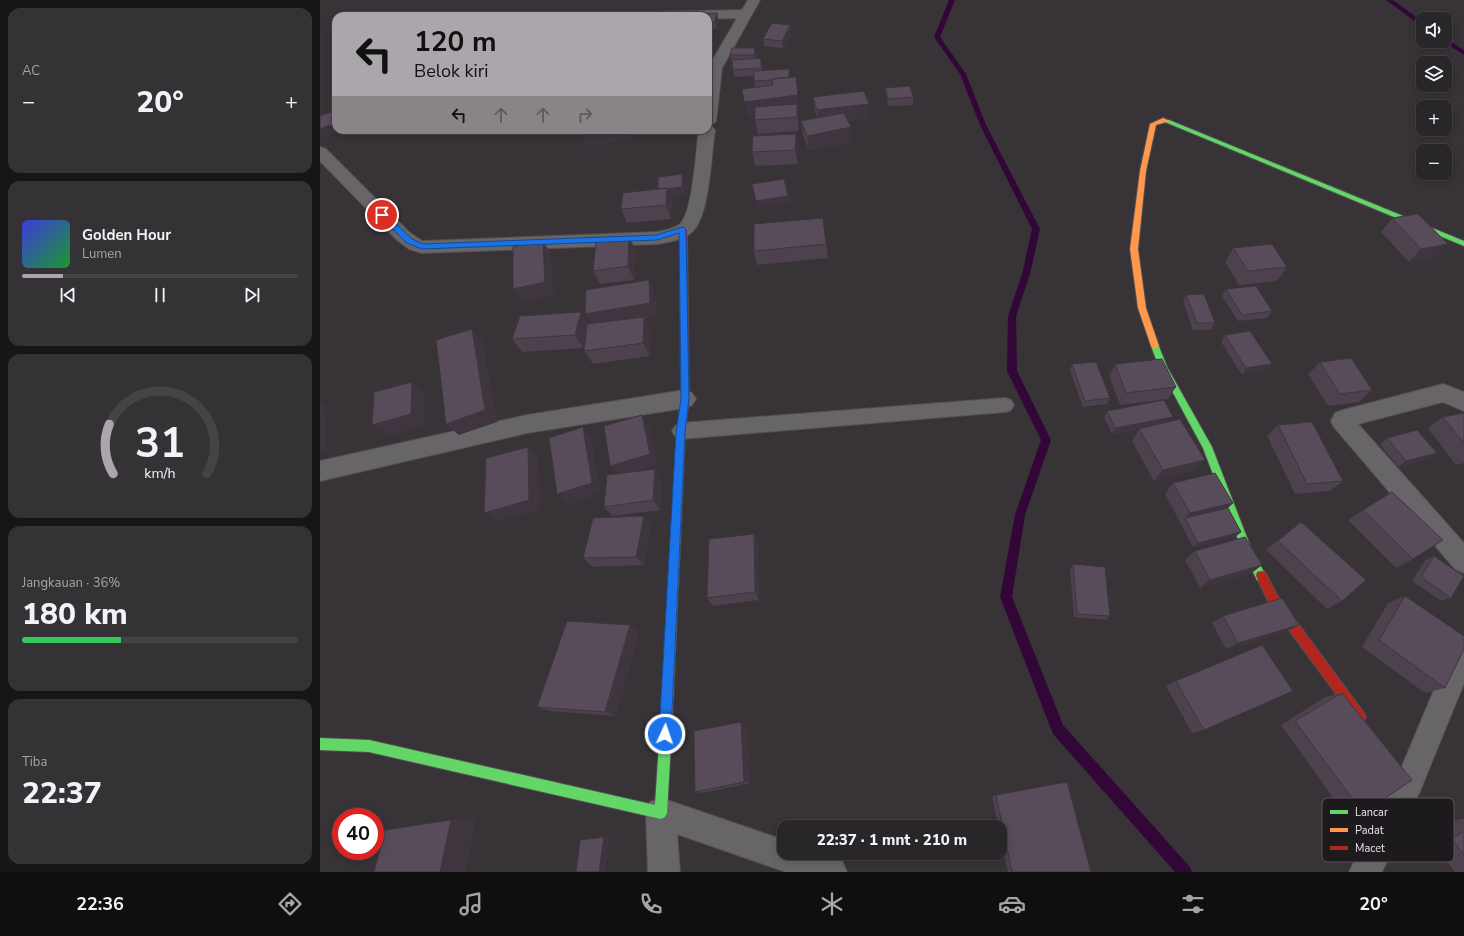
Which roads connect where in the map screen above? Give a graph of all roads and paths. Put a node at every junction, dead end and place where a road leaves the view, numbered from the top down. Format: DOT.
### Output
graph roads {
  1 [pos="754,0"];
  2 [pos="745,14"];
  3 [pos="712,15"];
  4 [pos="712,91"];
  5 [pos="706,134"];
  6 [pos="320,152"];
  7 [pos="683,230"];
  8 [pos="1464,244"];
  9 [pos="685,399"];
  10 [pos="1464,402"];
  11 [pos="1005,405"];
  12 [pos="681,432"];
  13 [pos="320,471"];
  14 [pos="1464,561"];
  15 [pos="1464,649"];
  16 [pos="1367,726"];
  17 [pos="320,744"];
  18 [pos="1399,798"];
  19 [pos="661,813"];
  20 [pos="1370,862"];
  21 [pos="664,872"];
  22 [pos="831,872"];
  23 [pos="1365,872"];
  1 -- 2 [label="street"];
  2 -- 3 [label="street"];
  2 -- 4 [label="street"];
  5 -- 7 [label="street"];
  6 -- 7 [label="street"];
  7 -- 9 [label="street"];
  8 -- 16 [label="street"];
  9 -- 12 [label="street"];
  9 -- 13 [label="street"];
  10 -- 14 [label="street"];
  11 -- 12 [label="lane"];
  12 -- 19 [label="street"];
  15 -- 18 [label="street"];
  17 -- 19 [label="street"];
  19 -- 21 [label="street"];
  19 -- 22 [label="street"];
  20 -- 23 [label="street"];
}
